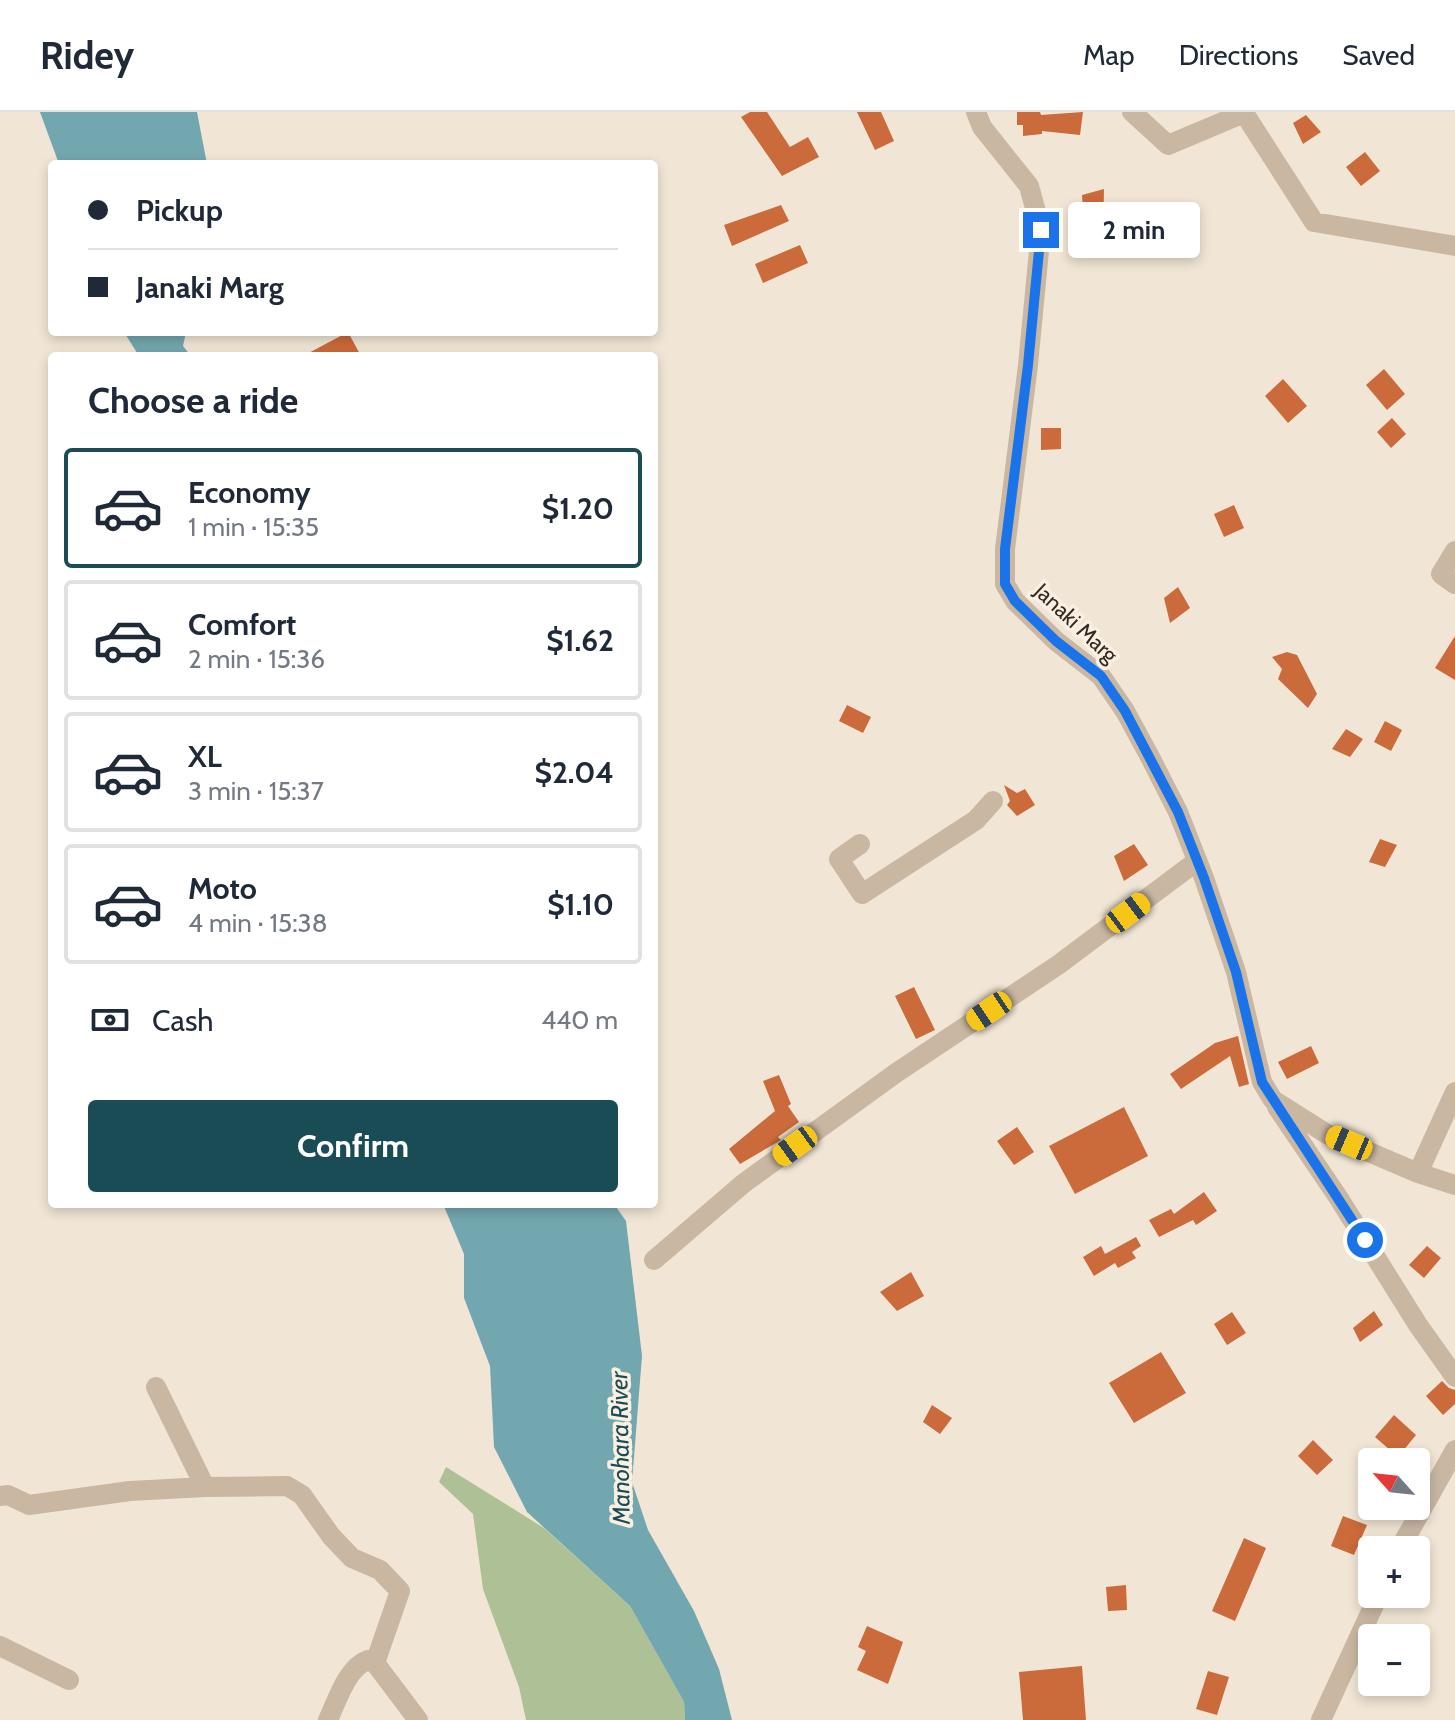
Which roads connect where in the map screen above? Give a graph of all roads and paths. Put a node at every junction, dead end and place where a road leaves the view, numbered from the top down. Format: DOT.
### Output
graph roads {
  1 [pos="976,112"];
  2 [pos="1132,112"];
  3 [pos="1455,246"];
  4 [pos="1455,551"];
  5 [pos="1455,584"];
  6 [pos="993,801"];
  7 [pos="860,844"];
  8 [pos="1197,861"];
  9 [pos="1455,1092"];
  10 [pos="1273,1100"];
  11 [pos="1418,1173"];
  12 [pos="1455,1185"];
  13 [pos="654,1260"];
  14 [pos="1455,1377"];
  15 [pos="156,1387"];
  16 [pos="1455,1450"];
  17 [pos="205,1487"];
  18 [pos="3,1491"];
  19 [pos="1407,1536"];
  20 [pos="1373,1608"];
  21 [pos="0,1646"];
  22 [pos="375,1663"];
  23 [pos="69,1680"];
  24 [pos="328,1720"];
  25 [pos="418,1720"];
  26 [pos="1321,1720"];
  1 -- 8 [label="street, Janaki Marg"];
  2 -- 3 [label="street"];
  4 -- 5 [label="street"];
  6 -- 7 [label="street"];
  8 -- 10 [label="street, Janaki Marg"];
  8 -- 13 [label="street"];
  9 -- 11 [label="street"];
  10 -- 11 [label="street"];
  10 -- 14 [label="street, Janaki Marg"];
  11 -- 12 [label="street"];
  15 -- 17 [label="street"];
  16 -- 19 [label="street"];
  17 -- 18 [label="street"];
  17 -- 22 [label="street"];
  20 -- 26 [label="street"];
  21 -- 23 [label="street"];
  22 -- 24 [label="street"];
  22 -- 25 [label="street"];
}
